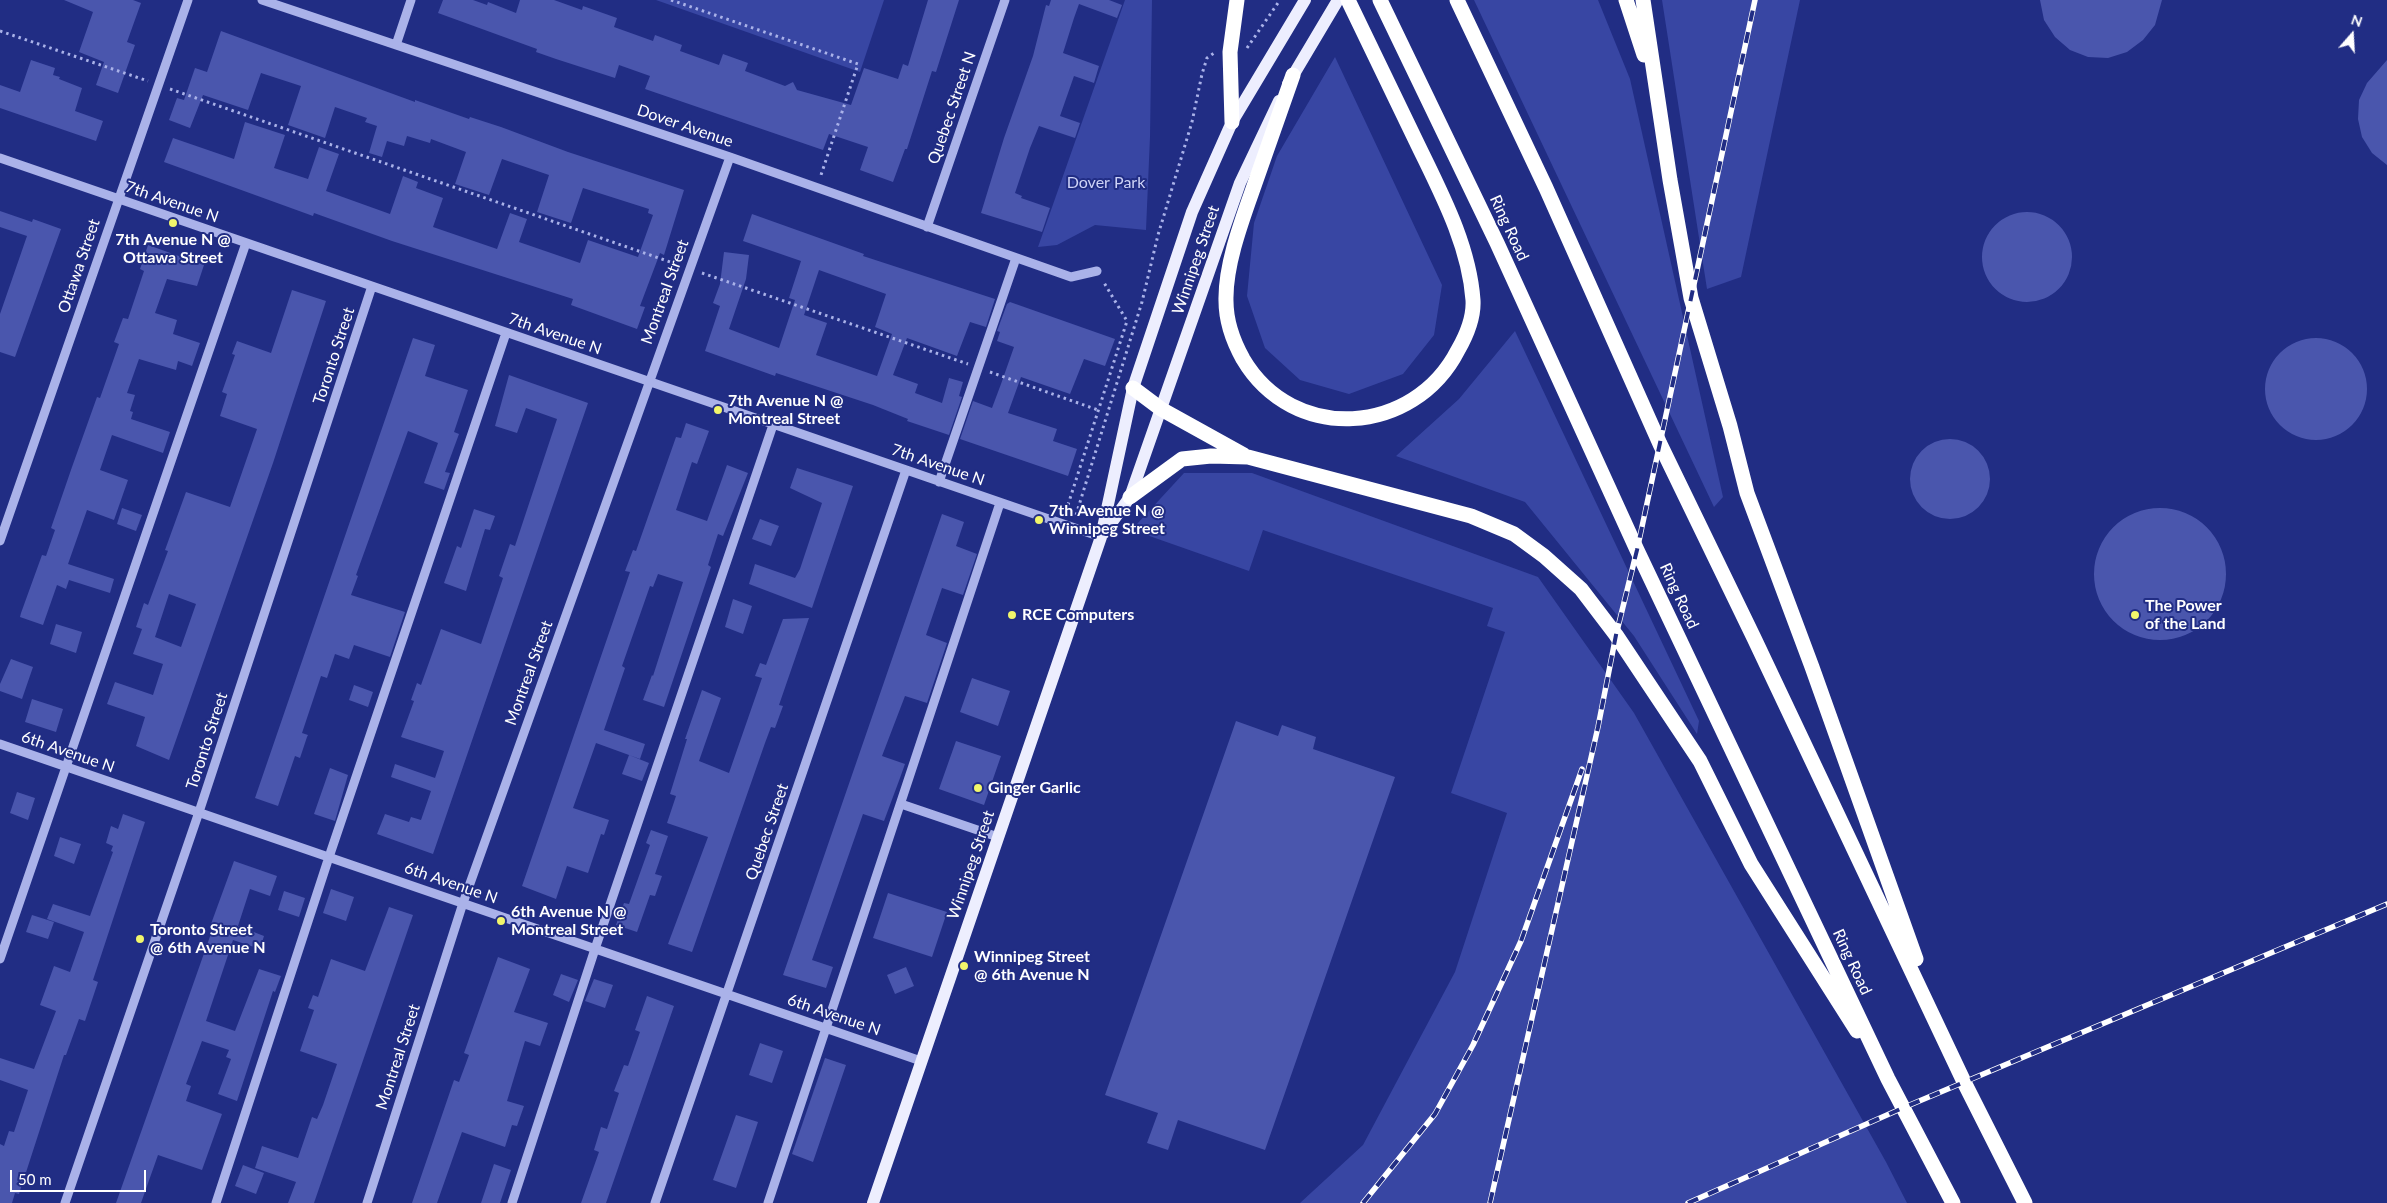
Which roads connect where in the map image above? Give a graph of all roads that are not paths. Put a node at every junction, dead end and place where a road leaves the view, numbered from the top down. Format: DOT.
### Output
graph roads {
  1 [pos="188,0"];
  2 [pos="262,0"];
  3 [pos="411,0"];
  4 [pos="1005,0"];
  5 [pos="1237,0"];
  6 [pos="1305,0"];
  7 [pos="1348,0"];
  8 [pos="1380,0"];
  9 [pos="1457,0"];
  10 [pos="1626,0"];
  11 [pos="1643,0"];
  12 [pos="1335,5"];
  13 [pos="396,45"];
  14 [pos="1293,75"];
  15 [pos="1657,92"];
  16 [pos="1232,122"];
  17 [pos="730,157"];
  18 [pos="0,158"];
  19 [pos="118,199"];
  20 [pos="928,227"];
  21 [pos="246,243"];
  22 [pos="1016,258"];
  23 [pos="1097,271"];
  24 [pos="372,286"];
  25 [pos="506,333"];
  26 [pos="648,382"];
  27 [pos="1133,388"];
  28 [pos="1161,408"];
  29 [pos="773,425"];
  30 [pos="1248,457"];
  31 [pos="906,470"];
  32 [pos="939,482"];
  33 [pos="1130,497"];
  34 [pos="1000,503"];
  35 [pos="1101,537"];
  36 [pos="0,541"];
  37 [pos="0,744"];
  38 [pos="64,766"];
  39 [pos="901,804"];
  40 [pos="199,812"];
  41 [pos="998,837"];
  42 [pos="329,857"];
  43 [pos="463,903"];
  44 [pos="596,949"];
  45 [pos="0,958"];
  46 [pos="728,994"];
  47 [pos="827,1028"];
  48 [pos="1944,1038"];
  49 [pos="921,1061"];
  50 [pos="1905,1107"];
  51 [pos="65,1203"];
  52 [pos="216,1203"];
  53 [pos="367,1203"];
  54 [pos="512,1203"];
  55 [pos="655,1203"];
  56 [pos="768,1203"];
  57 [pos="873,1203"];
  58 [pos="1953,1203"];
  59 [pos="2025,1203"];
  1 -- 19 [label="street, Ottawa Street"];
  2 -- 13 [label="street, Dover Avenue"];
  3 -- 13 [label="street"];
  4 -- 20 [label="street, Quebec Street N"];
  5 -- 16 [label="highway"];
  6 -- 16 [label="main road, Winnipeg Street"];
  7 -- 14 [label="highway"];
  8 -- 50 [label="highway, Ring Road"];
  9 -- 48 [label="highway"];
  10 -- 15 [label="highway"];
  11 -- 15 [label="highway"];
  12 -- 14 [label="main road, Winnipeg Street"];
  13 -- 17 [label="street, Dover Avenue"];
  14 -- 28 [label="main road, Winnipeg Street"];
  15 -- 48 [label="highway"];
  16 -- 27 [label="main road, Winnipeg Street"];
  17 -- 20 [label="street, Dover Avenue"];
  17 -- 26 [label="street, Montreal Street"];
  18 -- 19 [label="street, 7th Avenue N"];
  19 -- 21 [label="street, 7th Avenue N"];
  19 -- 36 [label="street, Ottawa Street"];
  20 -- 22 [label="street, Dover Avenue"];
  21 -- 24 [label="street, 7th Avenue N"];
  21 -- 38 [label="street"];
  22 -- 23 [label="street, Dover Avenue"];
  22 -- 32 [label="street"];
  24 -- 25 [label="street, 7th Avenue N"];
  24 -- 40 [label="street, Toronto Street"];
  25 -- 26 [label="street, 7th Avenue N"];
  25 -- 42 [label="street"];
  26 -- 29 [label="street, 7th Avenue N"];
  26 -- 43 [label="street, Montreal Street"];
  27 -- 28 [label="highway"];
  27 -- 35 [label="main road, Winnipeg Street"];
  28 -- 30 [label="highway"];
  28 -- 33 [label="main road, Winnipeg Street"];
  29 -- 31 [label="street, 7th Avenue N"];
  29 -- 44 [label="street"];
  30 -- 33 [label="highway"];
  30 -- 50 [label="highway"];
  31 -- 32 [label="street, 7th Avenue N"];
  31 -- 46 [label="street, Quebec Street"];
  32 -- 34 [label="street, 7th Avenue N"];
  33 -- 35 [label="main road, Winnipeg Street"];
  34 -- 35 [label="street, 7th Avenue N"];
  34 -- 39 [label="street"];
  35 -- 41 [label="main road, Winnipeg Street"];
  37 -- 38 [label="street, 6th Avenue N"];
  38 -- 40 [label="street, 6th Avenue N"];
  38 -- 45 [label="street"];
  39 -- 41 [label="street"];
  39 -- 47 [label="street"];
  40 -- 42 [label="street, 6th Avenue N"];
  40 -- 51 [label="street, Toronto Street"];
  41 -- 49 [label="main road, Winnipeg Street"];
  42 -- 43 [label="street, 6th Avenue N"];
  42 -- 52 [label="street"];
  43 -- 44 [label="street, 6th Avenue N"];
  43 -- 53 [label="street, Montreal Street"];
  44 -- 46 [label="street, 6th Avenue N"];
  44 -- 54 [label="street"];
  46 -- 47 [label="street, 6th Avenue N"];
  46 -- 55 [label="street, Quebec Street"];
  47 -- 49 [label="street, 6th Avenue N"];
  47 -- 56 [label="street"];
  48 -- 59 [label="highway"];
  49 -- 57 [label="main road, Winnipeg Street"];
  50 -- 58 [label="highway, Ring Road"];
}
